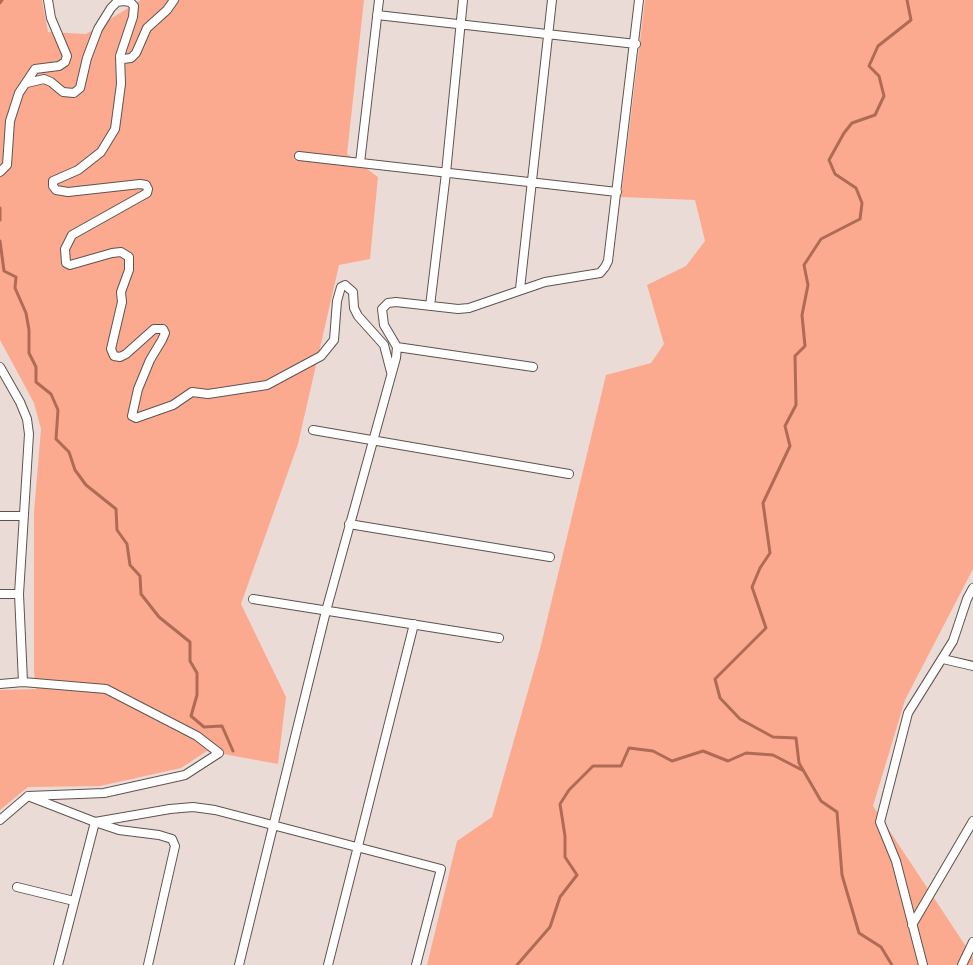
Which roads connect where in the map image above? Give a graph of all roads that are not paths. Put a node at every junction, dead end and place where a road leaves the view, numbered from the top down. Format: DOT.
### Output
graph roads {
  1 [pos="48,0"];
  2 [pos="174,0"];
  3 [pos="379,0"];
  4 [pos="463,0"];
  5 [pos="552,0"];
  6 [pos="640,0"];
  7 [pos="131,1"];
  8 [pos="377,15"];
  9 [pos="461,24"];
  10 [pos="548,34"];
  11 [pos="636,44"];
  12 [pos="120,56"];
  13 [pos="27,83"];
  14 [pos="298,156"];
  15 [pos="360,163"];
  16 [pos="0,172"];
  17 [pos="446,173"];
  18 [pos="532,183"];
  19 [pos="617,192"];
  20 [pos="520,289"];
  21 [pos="430,306"];
  22 [pos="397,347"];
  23 [pos="0,367"];
  24 [pos="533,367"];
  25 [pos="391,372"];
  26 [pos="3,379"];
  27 [pos="313,430"];
  28 [pos="372,442"];
  29 [pos="569,474"];
  30 [pos="0,516"];
  31 [pos="22,516"];
  32 [pos="349,524"];
  33 [pos="550,557"];
  34 [pos="973,588"];
  35 [pos="0,594"];
  36 [pos="19,594"];
  37 [pos="253,599"];
  38 [pos="326,610"];
  39 [pos="414,624"];
  40 [pos="499,638"];
  41 [pos="943,659"];
  42 [pos="973,666"];
  43 [pos="24,682"];
  44 [pos="0,684"];
  45 [pos="28,796"];
  46 [pos="0,820"];
  47 [pos="973,821"];
  48 [pos="95,822"];
  49 [pos="274,827"];
  50 [pos="358,848"];
  51 [pos="17,887"];
  52 [pos="74,901"];
  53 [pos="912,925"];
  54 [pos="973,942"];
  55 [pos="58,965"];
  56 [pos="148,965"];
  57 [pos="239,965"];
  58 [pos="328,965"];
  59 [pos="416,965"];
  60 [pos="923,965"];
  61 [pos="962,965"];
  1 -- 13 [label="street"];
  2 -- 12 [label="street"];
  3 -- 8 [label="street"];
  4 -- 9 [label="street"];
  5 -- 10 [label="street"];
  6 -- 11 [label="street"];
  7 -- 12 [label="street"];
  7 -- 13 [label="street"];
  8 -- 9 [label="street"];
  8 -- 15 [label="street"];
  9 -- 10 [label="street"];
  9 -- 17 [label="street"];
  10 -- 11 [label="street"];
  10 -- 18 [label="street"];
  11 -- 19 [label="street"];
  12 -- 25 [label="street"];
  13 -- 16 [label="street"];
  14 -- 15 [label="street"];
  15 -- 17 [label="street"];
  17 -- 18 [label="street"];
  17 -- 21 [label="street"];
  18 -- 19 [label="street"];
  18 -- 20 [label="street"];
  19 -- 20 [label="street"];
  20 -- 21 [label="street"];
  21 -- 22 [label="street"];
  22 -- 24 [label="street"];
  22 -- 25 [label="street"];
  23 -- 26 [label="street"];
  25 -- 28 [label="street"];
  26 -- 31 [label="street"];
  27 -- 28 [label="street"];
  28 -- 29 [label="street"];
  28 -- 32 [label="street"];
  30 -- 31 [label="street"];
  31 -- 36 [label="street"];
  32 -- 33 [label="street"];
  32 -- 38 [label="street"];
  34 -- 41 [label="street"];
  35 -- 36 [label="street"];
  36 -- 43 [label="street"];
  37 -- 38 [label="street"];
  38 -- 39 [label="street"];
  38 -- 49 [label="street"];
  39 -- 40 [label="street"];
  39 -- 50 [label="street"];
  41 -- 42 [label="street"];
  41 -- 53 [label="street"];
  43 -- 44 [label="street"];
  43 -- 45 [label="street"];
  45 -- 46 [label="street"];
  45 -- 48 [label="street"];
  47 -- 53 [label="street"];
  48 -- 49 [label="street"];
  48 -- 52 [label="street"];
  48 -- 56 [label="street"];
  49 -- 50 [label="street"];
  49 -- 57 [label="street"];
  50 -- 58 [label="street"];
  50 -- 59 [label="street"];
  51 -- 52 [label="street"];
  52 -- 55 [label="street"];
  53 -- 60 [label="street"];
  54 -- 61 [label="street"];
}
